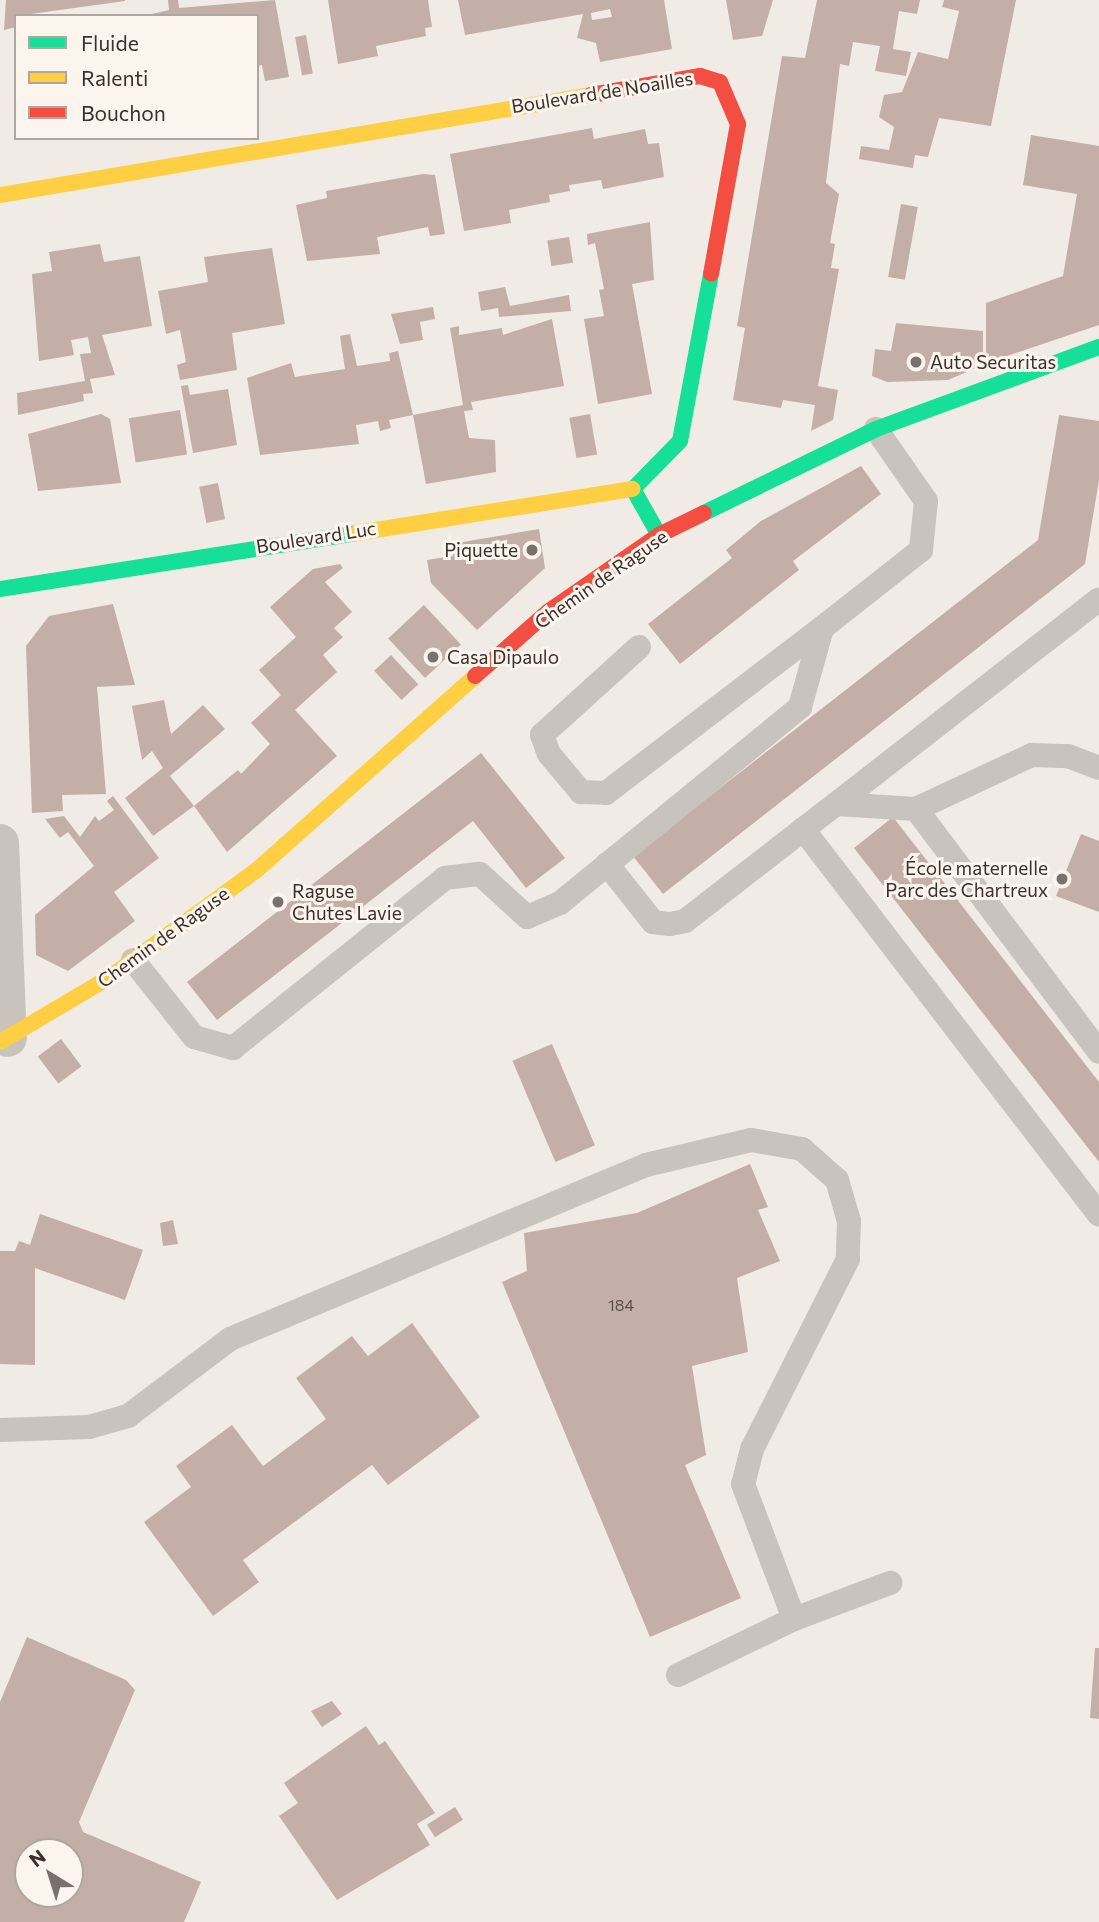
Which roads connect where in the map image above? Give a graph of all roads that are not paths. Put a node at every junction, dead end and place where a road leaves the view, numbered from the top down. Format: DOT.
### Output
graph roads {
  1 [pos="0,195"];
  2 [pos="1099,347"];
  3 [pos="876,429"];
  4 [pos="633,489"];
  5 [pos="659,535"];
  6 [pos="0,589"];
  7 [pos="1099,599"];
  8 [pos="822,628"];
  9 [pos="639,647"];
  10 [pos="1099,768"];
  11 [pos="836,804"];
  12 [pos="916,808"];
  13 [pos="803,829"];
  14 [pos="0,843"];
  15 [pos="607,864"];
  16 [pos="133,960"];
  17 [pos="4,1040"];
  18 [pos="1099,1052"];
  19 [pos="1099,1215"];
  20 [pos="0,1430"];
  21 [pos="890,1583"];
  22 [pos="794,1619"];
  23 [pos="678,1675"];
  1 -- 4 [label="street, Boulevard de Noailles"];
  2 -- 3 [label="street, Chemin de Raguse"];
  3 -- 5 [label="street, Chemin de Raguse"];
  3 -- 8 [label="lane"];
  4 -- 5 [label="street"];
  4 -- 6 [label="street, Boulevard Luc"];
  5 -- 16 [label="street, Chemin de Raguse"];
  7 -- 11 [label="lane"];
  8 -- 9 [label="lane"];
  8 -- 15 [label="lane"];
  10 -- 12 [label="lane"];
  11 -- 12 [label="lane"];
  11 -- 13 [label="lane"];
  12 -- 18 [label="lane"];
  13 -- 15 [label="lane"];
  13 -- 19 [label="lane"];
  14 -- 17 [label="street"];
  15 -- 16 [label="lane"];
  16 -- 17 [label="street, Chemin de Raguse"];
  20 -- 22 [label="lane"];
  21 -- 22 [label="lane"];
  22 -- 23 [label="lane"];
}
